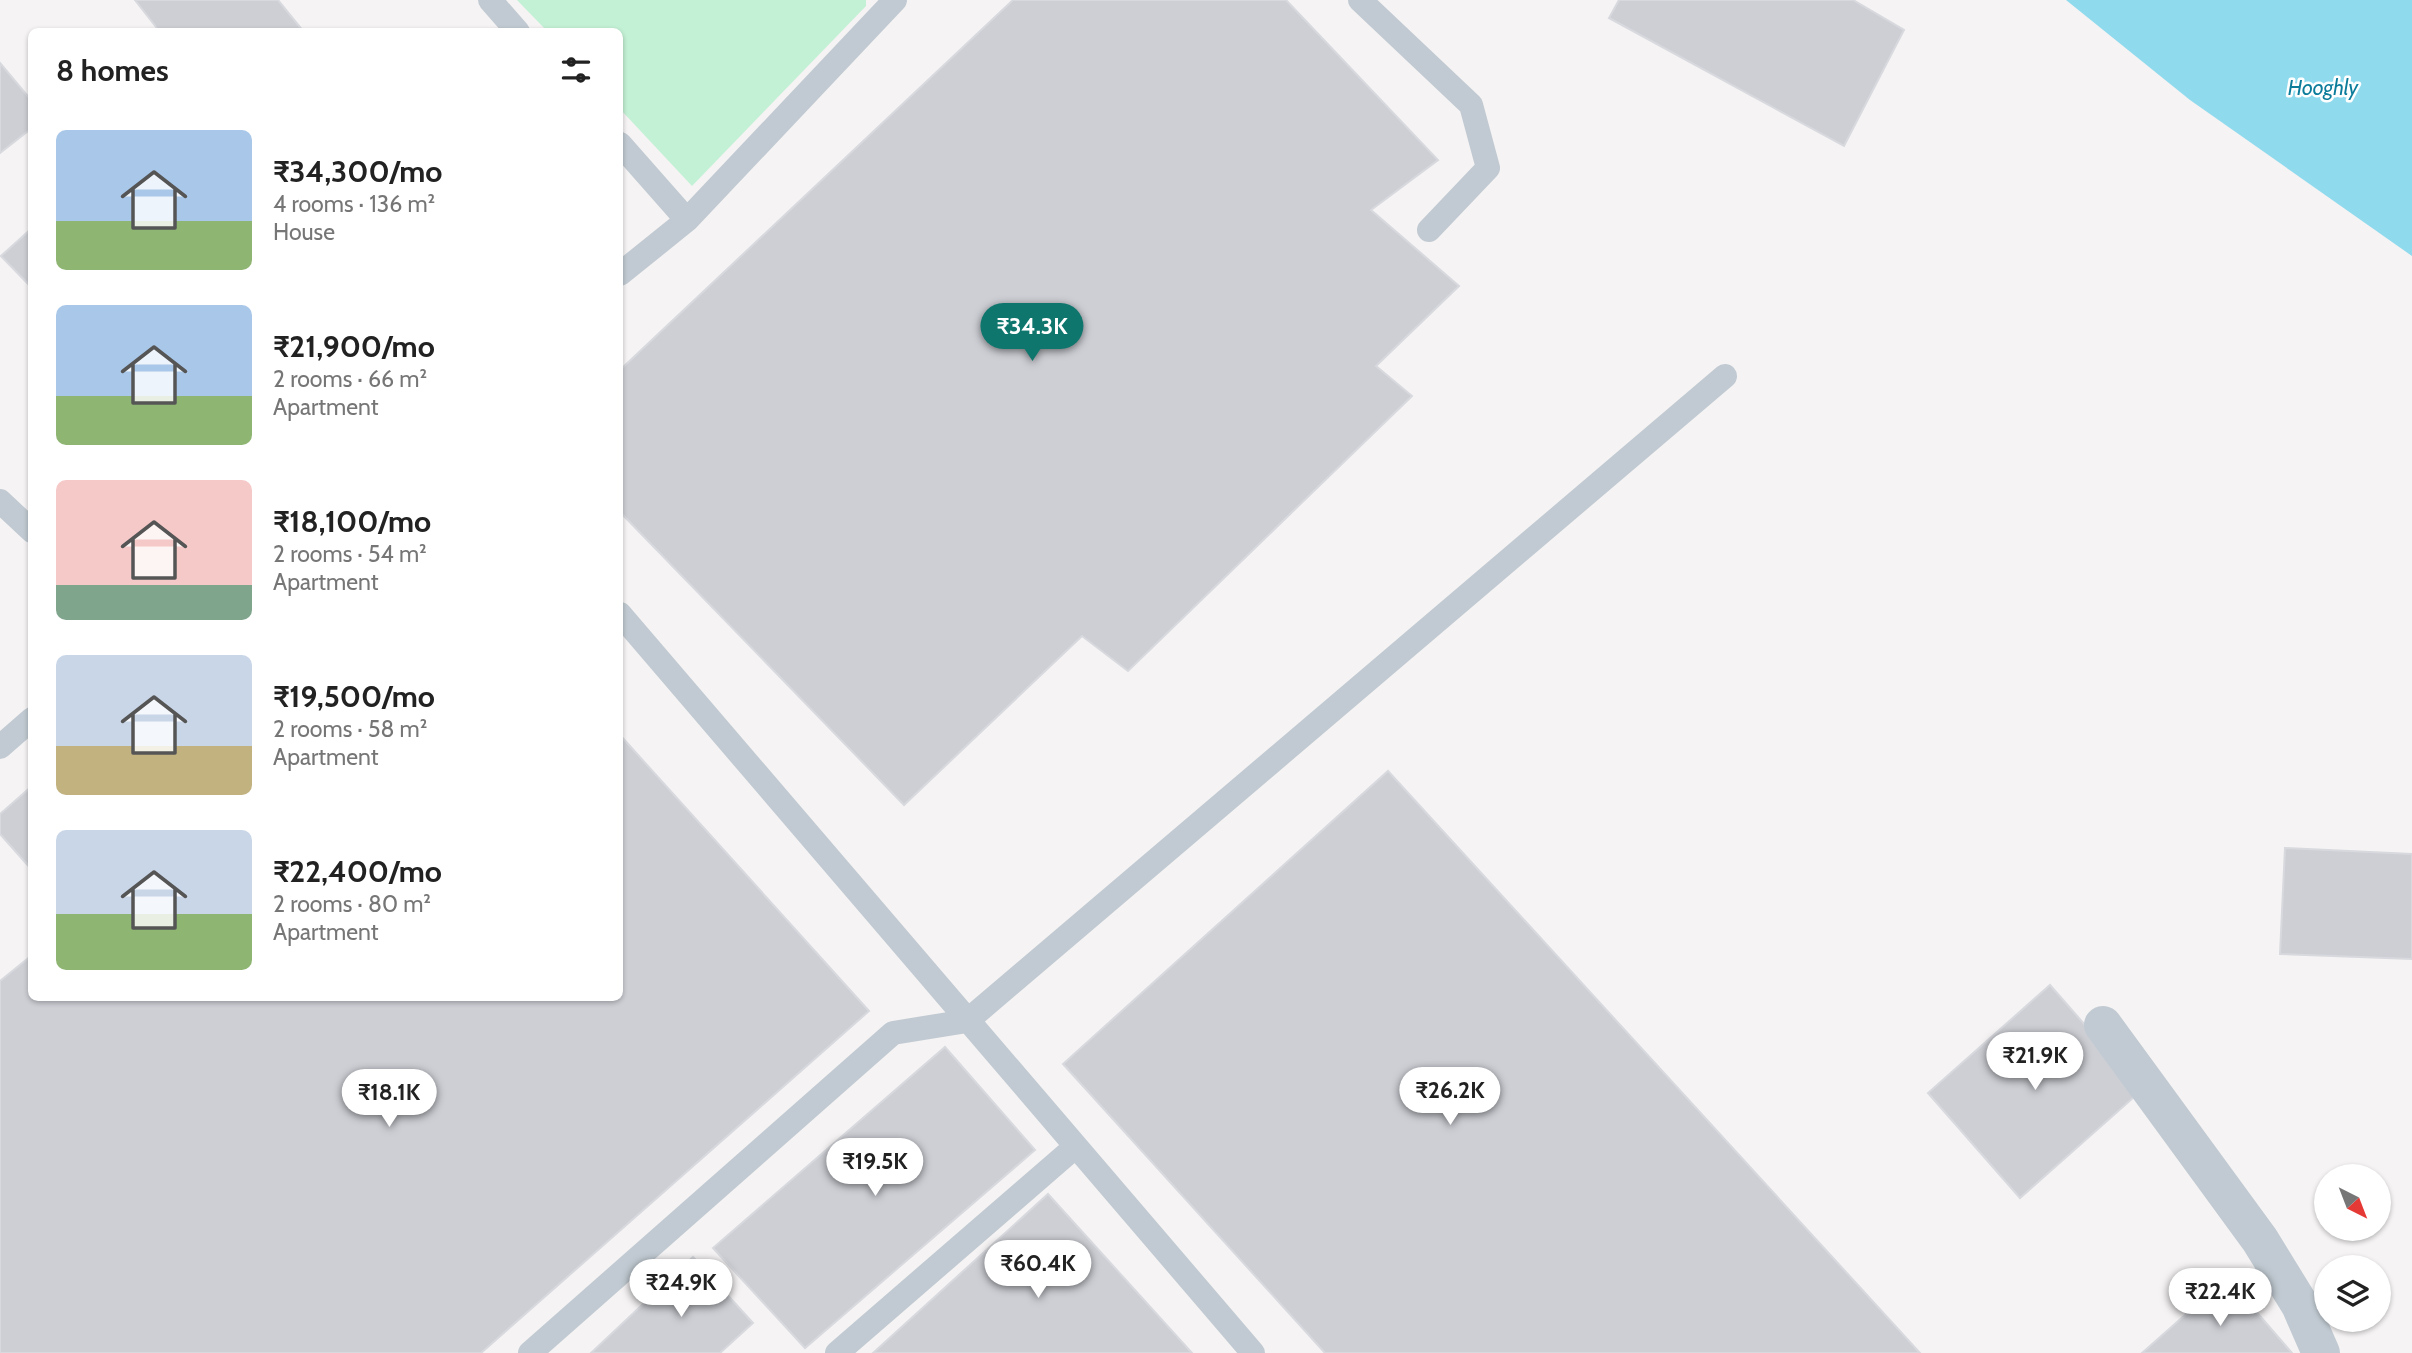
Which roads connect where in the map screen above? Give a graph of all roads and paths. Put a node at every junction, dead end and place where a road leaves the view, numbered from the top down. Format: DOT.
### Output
graph roads {
  1 [pos="490,0"];
  2 [pos="895,0"];
  3 [pos="1360,0"];
  4 [pos="514,28"];
  5 [pos="623,147"];
  6 [pos="687,220"];
  7 [pos="1429,230"];
  8 [pos="623,272"];
  9 [pos="1725,376"];
  10 [pos="0,501"];
  11 [pos="28,527"];
  12 [pos="623,618"];
  13 [pos="28,722"];
  14 [pos="0,747"];
  15 [pos="967,1021"];
  16 [pos="2103,1025"];
  17 [pos="1075,1147"];
  18 [pos="530,1353"];
  19 [pos="838,1353"];
  20 [pos="1252,1353"];
  21 [pos="2321,1353"];
  1 -- 4 [label="lane"];
  2 -- 6 [label="lane"];
  3 -- 7 [label="lane"];
  5 -- 6 [label="lane"];
  6 -- 8 [label="lane"];
  9 -- 15 [label="lane"];
  10 -- 11 [label="lane"];
  12 -- 15 [label="lane"];
  13 -- 14 [label="lane"];
  15 -- 17 [label="lane"];
  15 -- 18 [label="lane"];
  16 -- 21 [label="street"];
  17 -- 19 [label="lane"];
  17 -- 20 [label="lane"];
}
